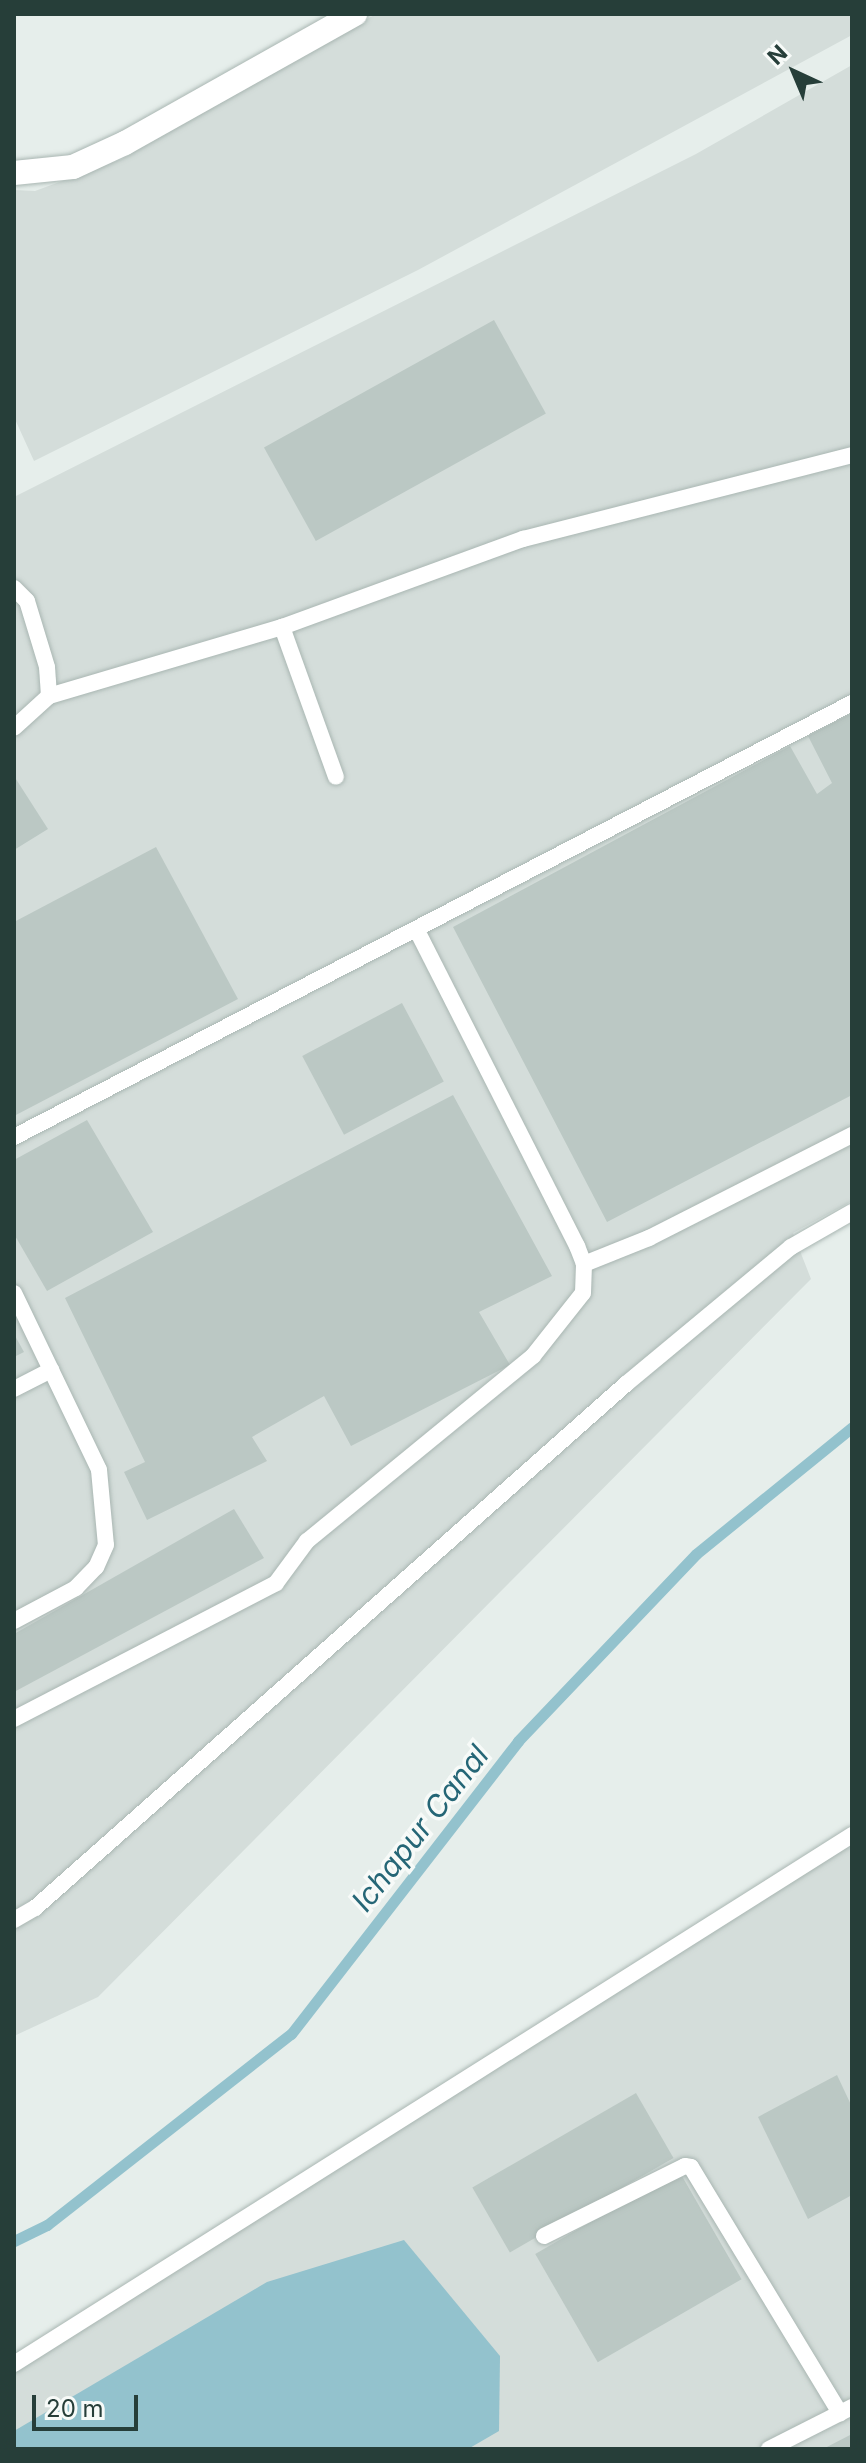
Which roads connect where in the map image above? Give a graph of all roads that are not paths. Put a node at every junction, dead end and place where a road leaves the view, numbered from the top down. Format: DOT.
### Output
graph roads {
  1 [pos="355,14"];
  2 [pos="14,173"];
  3 [pos="852,455"];
  4 [pos="14,588"];
  5 [pos="282,627"];
  6 [pos="49,696"];
  7 [pos="852,703"];
  8 [pos="14,728"];
  9 [pos="336,777"];
  10 [pos="417,930"];
  11 [pos="852,1135"];
  12 [pos="14,1137"];
  13 [pos="852,1212"];
  14 [pos="584,1264"];
  15 [pos="14,1293"];
  16 [pos="51,1370"];
  17 [pos="14,1389"];
  18 [pos="14,1621"];
  19 [pos="14,1719"];
  20 [pos="852,1835"];
  21 [pos="14,1920"];
  22 [pos="544,2236"];
  23 [pos="14,2364"];
  24 [pos="846,2410"];
  25 [pos="769,2449"];
  1 -- 2 [label="street"];
  3 -- 5 [label="lane"];
  4 -- 6 [label="lane"];
  5 -- 6 [label="lane"];
  5 -- 9 [label="lane"];
  6 -- 8 [label="lane"];
  7 -- 10 [label="lane"];
  10 -- 12 [label="lane"];
  10 -- 14 [label="lane"];
  11 -- 14 [label="lane"];
  13 -- 21 [label="lane"];
  14 -- 19 [label="lane"];
  15 -- 16 [label="lane"];
  16 -- 17 [label="lane"];
  16 -- 18 [label="lane"];
  20 -- 23 [label="lane"];
  22 -- 24 [label="lane"];
  24 -- 25 [label="lane"];
}
